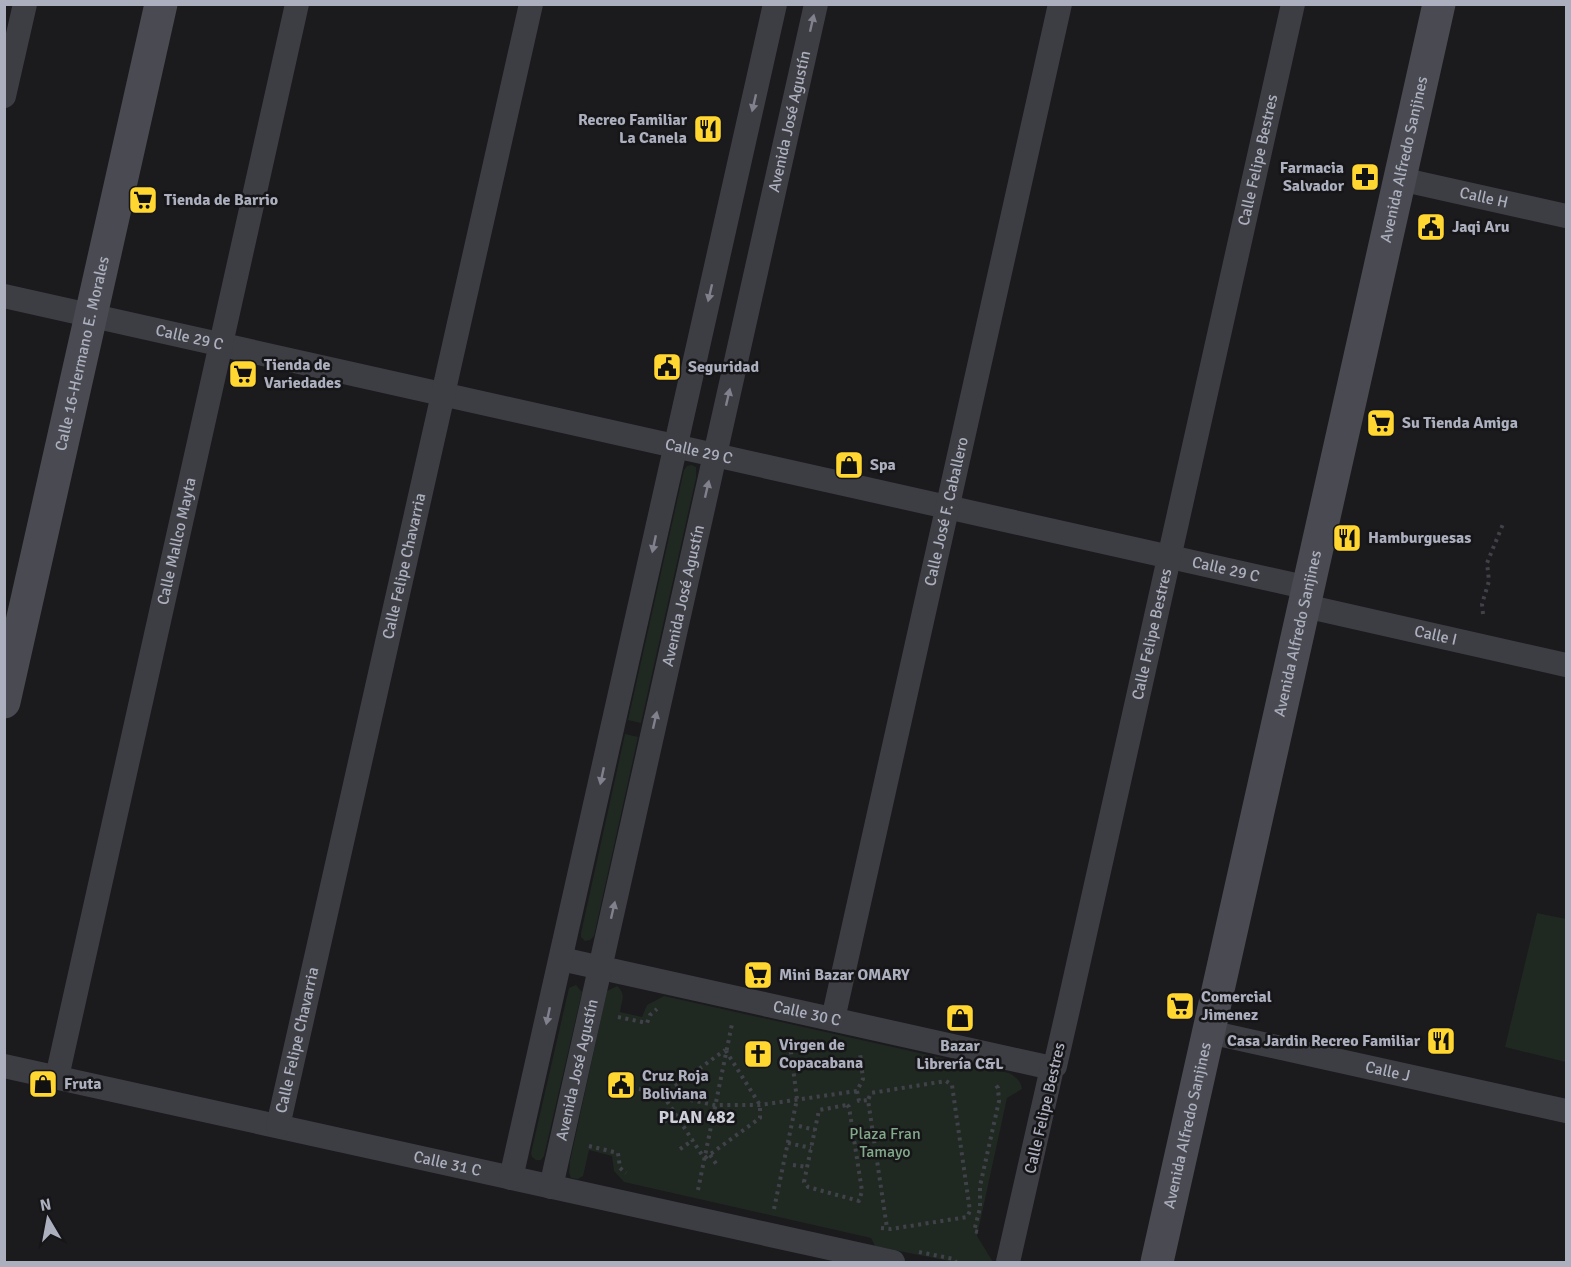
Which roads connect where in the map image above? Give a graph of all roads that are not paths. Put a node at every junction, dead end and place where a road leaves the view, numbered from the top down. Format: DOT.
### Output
graph roads {
  1 [pos="25,4"];
  2 [pos="161,4"];
  3 [pos="297,4"];
  4 [pos="531,4"];
  5 [pos="775,4"];
  6 [pos="816,4"];
  7 [pos="1060,4"];
  8 [pos="1293,4"];
  9 [pos="1439,4"];
  10 [pos="764,59"];
  11 [pos="802,67"];
  12 [pos="4,96"];
  13 [pos="1400,179"];
  14 [pos="1566,216"];
  15 [pos="4,296"];
  16 [pos="91,315"];
  17 [pos="220,344"];
  18 [pos="444,393"];
  19 [pos="676,446"];
  20 [pos="715,454"];
  21 [pos="947,507"];
  22 [pos="1169,557"];
  23 [pos="1307,597"];
  24 [pos="1566,665"];
  25 [pos="4,702"];
  26 [pos="561,959"];
  27 [pos="600,967"];
  28 [pos="833,1019"];
  29 [pos="1209,1032"];
  30 [pos="4,1065"];
  31 [pos="1052,1068"];
  32 [pos="57,1077"];
  33 [pos="1566,1111"];
  34 [pos="278,1126"];
  35 [pos="511,1178"];
  36 [pos="551,1187"];
  37 [pos="893,1263"];
  38 [pos="1008,1263"];
  39 [pos="1157,1263"];
  1 -- 12 [label="street"];
  2 -- 16 [label="street, Calle 16-Hermano E. Morales"];
  3 -- 17 [label="street, Calle Mallco Mayta"];
  4 -- 18 [label="street, Calle Felipe Chavarria"];
  5 -- 10 [label="street"];
  11 -- 6 [label="street, Avenida José Agustín, one-way"];
  7 -- 21 [label="street, Calle José F. Caballero"];
  8 -- 22 [label="street, Calle Felipe Bestres"];
  9 -- 13 [label="street, Avenida Alfredo Sanjines"];
  10 -- 11 [label="street"];
  10 -- 19 [label="street, one-way"];
  20 -- 11 [label="street, Avenida José Agustín, one-way"];
  13 -- 14 [label="street, Calle H"];
  13 -- 23 [label="street, Avenida Alfredo Sanjines"];
  15 -- 16 [label="street, Calle 29 C"];
  16 -- 17 [label="street, Calle 29 C"];
  16 -- 25 [label="street, Calle 16-Hermano E. Morales"];
  17 -- 18 [label="street, Calle 29 C"];
  17 -- 32 [label="street, Calle Mallco Mayta"];
  18 -- 19 [label="street, Calle 29 C"];
  18 -- 34 [label="street, Calle Felipe Chavarria"];
  19 -- 20 [label="street, Calle 29 C"];
  19 -- 26 [label="street, one-way"];
  20 -- 21 [label="street, Calle 29 C"];
  27 -- 20 [label="street, Avenida José Agustín, one-way"];
  21 -- 22 [label="street, Calle 29 C"];
  21 -- 28 [label="street, Calle José F. Caballero"];
  22 -- 23 [label="street, Calle 29 C"];
  22 -- 31 [label="street, Calle Felipe Bestres"];
  23 -- 24 [label="street, Calle I"];
  23 -- 29 [label="street, Avenida Alfredo Sanjines"];
  26 -- 27 [label="street, Calle 30 C"];
  26 -- 35 [label="street, one-way"];
  27 -- 28 [label="street, Calle 30 C"];
  27 -- 36 [label="street, Avenida José Agustín"];
  28 -- 31 [label="street, Calle 30 C"];
  29 -- 33 [label="street, Calle J"];
  29 -- 39 [label="street, Avenida Alfredo Sanjines"];
  30 -- 32 [label="street, Calle 31 C"];
  31 -- 38 [label="street, Calle Felipe Bestres"];
  32 -- 34 [label="street, Calle 31 C"];
  34 -- 35 [label="street, Calle 31 C"];
  35 -- 36 [label="street, Calle 31 C"];
  36 -- 37 [label="street, Calle 31 C"];
}
